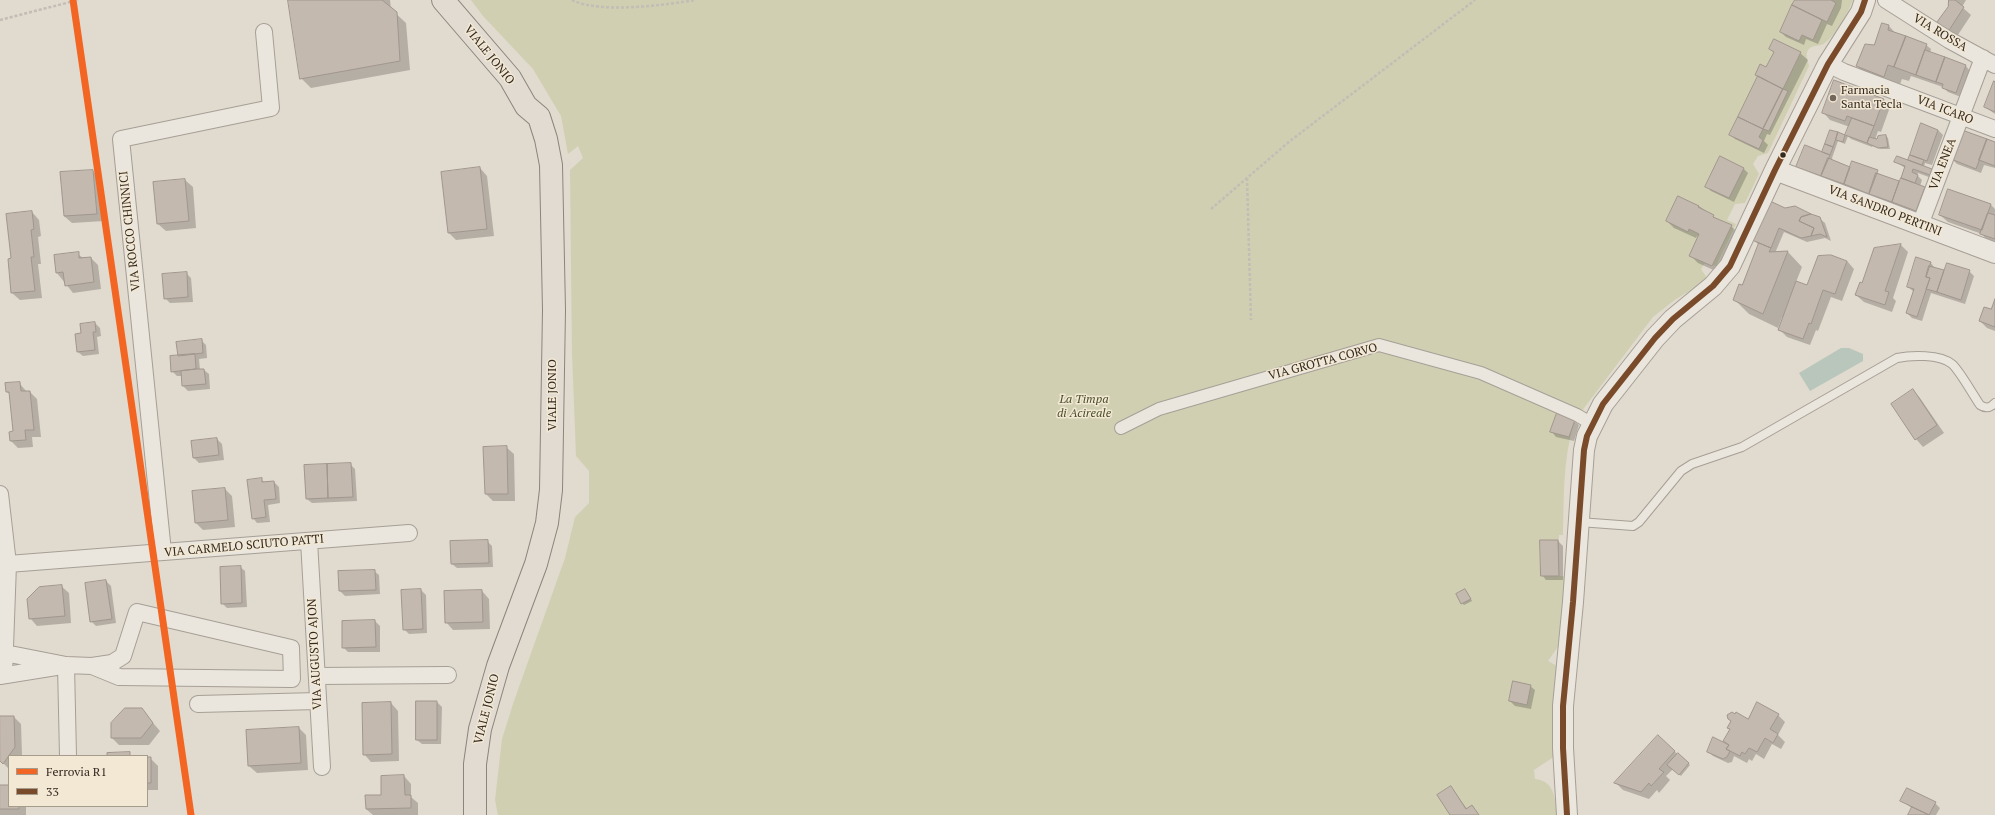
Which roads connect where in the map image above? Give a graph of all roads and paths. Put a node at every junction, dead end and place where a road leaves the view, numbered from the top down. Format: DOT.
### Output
graph roads {
  1 [pos="78,0"];
  2 [pos="443,0"];
  3 [pos="572,0"];
  4 [pos="696,0"];
  5 [pos="1475,0"];
  6 [pos="1865,0"];
  7 [pos="1886,0"];
  8 [pos="0,20"];
  9 [pos="264,32"];
  10 [pos="1989,62"];
  11 [pos="1828,64"];
  12 [pos="1961,116"];
  13 [pos="1995,129"];
  14 [pos="1775,170"];
  15 [pos="1247,177"];
  16 [pos="1211,209"];
  17 [pos="1920,224"];
  18 [pos="1995,253"];
  19 [pos="1251,320"];
  20 [pos="1995,403"];
  21 [pos="1592,424"];
  22 [pos="1121,428"];
  23 [pos="0,494"];
  24 [pos="1579,522"];
  25 [pos="409,533"];
  26 [pos="309,541"];
  27 [pos="163,552"];
  28 [pos="8,564"];
  29 [pos="2,652"];
  30 [pos="66,665"];
  31 [pos="92,666"];
  32 [pos="1,675"];
  33 [pos="448,675"];
  34 [pos="317,676"];
  35 [pos="318,701"];
  36 [pos="198,704"];
  37 [pos="68,755"];
  38 [pos="322,767"];
  39 [pos="475,815"];
  40 [pos="1567,815"];
  1 -- 8 [label="path"];
  2 -- 39 [label="main road, VIALE JONIO"];
  3 -- 4 [label="path"];
  5 -- 15 [label="path"];
  6 -- 11 [label="street"];
  7 -- 10 [label="street, VIA ROSSA"];
  9 -- 27 [label="street, VIA ROCCO CHINNICI"];
  10 -- 12 [label="street, VIA ENEA"];
  11 -- 12 [label="street, VIA ICARO"];
  11 -- 14 [label="street"];
  12 -- 13 [label="street, VIA ICARO"];
  12 -- 17 [label="street, VIA ENEA"];
  14 -- 17 [label="street, VIA SANDRO PERTINI"];
  14 -- 21 [label="street"];
  15 -- 16 [label="path"];
  15 -- 19 [label="path"];
  17 -- 18 [label="street, VIA SANDRO PERTINI"];
  20 -- 24 [label="lane"];
  21 -- 22 [label="street, VIA GROTTA CORVO"];
  21 -- 24 [label="street"];
  23 -- 28 [label="street"];
  24 -- 40 [label="street"];
  25 -- 26 [label="street, VIA CARMELO SCIUTO PATTI"];
  26 -- 27 [label="street, VIA CARMELO SCIUTO PATTI"];
  26 -- 34 [label="street, VIA AUGUSTO AJON"];
  27 -- 28 [label="street, VIA CARMELO SCIUTO PATTI"];
  28 -- 29 [label="street"];
  29 -- 30 [label="street"];
  29 -- 32 [label="street"];
  30 -- 31 [label="street"];
  30 -- 32 [label="street"];
  30 -- 37 [label="street"];
  31 -- 31 [label="street"];
  33 -- 34 [label="street"];
  34 -- 35 [label="street, VIA AUGUSTO AJON"];
  35 -- 36 [label="street"];
  35 -- 38 [label="street, VIA AUGUSTO AJON"];
}
